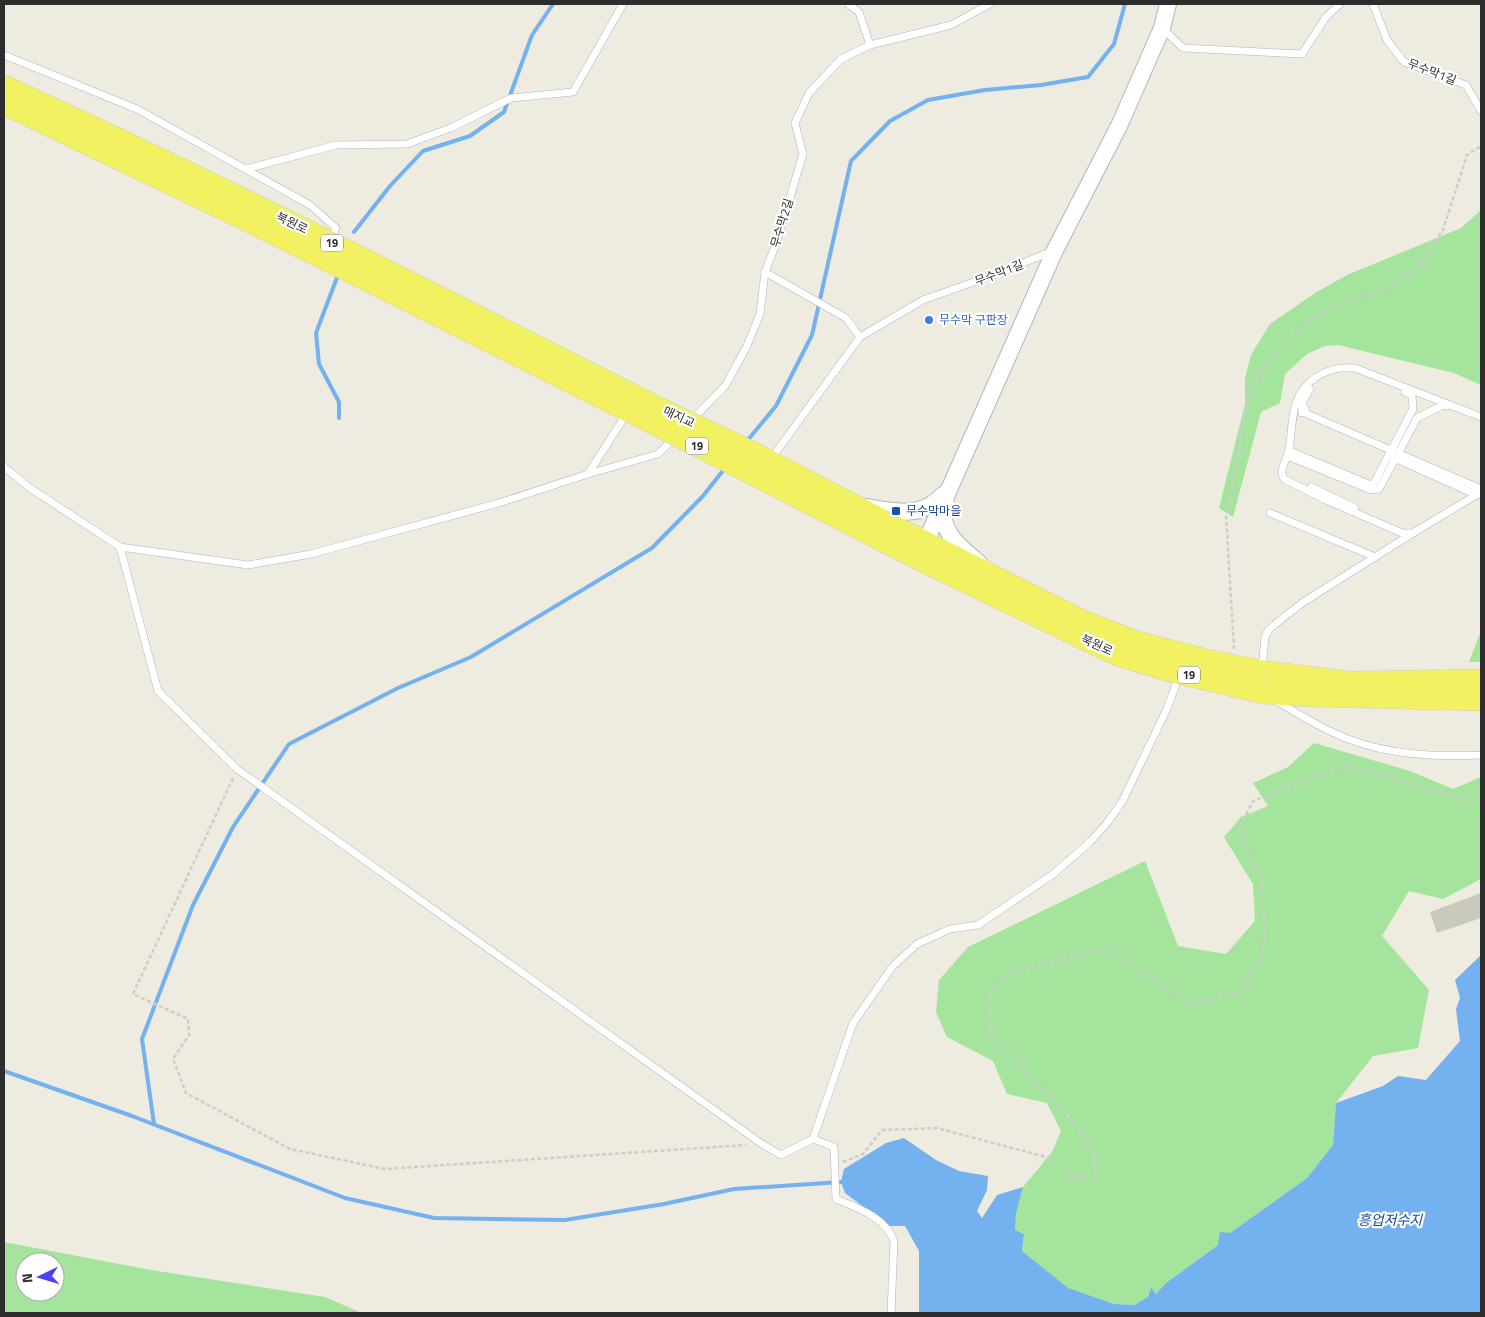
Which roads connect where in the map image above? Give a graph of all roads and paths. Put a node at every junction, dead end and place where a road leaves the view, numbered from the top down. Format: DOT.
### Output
graph roads {
  1 [pos="623,4"];
  2 [pos="848,4"];
  3 [pos="990,4"];
  4 [pos="1168,4"];
  5 [pos="1340,4"];
  6 [pos="1372,4"];
  7 [pos="1162,28"];
  8 [pos="870,45"];
  9 [pos="4,55"];
  10 [pos="4,86"];
  11 [pos="4,104"];
  12 [pos="1481,111"];
  13 [pos="246,169"];
  14 [pos="330,242"];
  15 [pos="1055,250"];
  16 [pos="765,272"];
  17 [pos="860,337"];
  18 [pos="1301,399"];
  19 [pos="632,404"];
  20 [pos="1302,413"];
  21 [pos="653,414"];
  22 [pos="1481,418"];
  23 [pos="1291,454"];
  24 [pos="1394,454"];
  25 [pos="756,461"];
  26 [pos="4,467"];
  27 [pos="588,474"];
  28 [pos="948,491"];
  29 [pos="1479,491"];
  30 [pos="854,505"];
  31 [pos="1270,513"];
  32 [pos="1413,533"];
  33 [pos="120,547"];
  34 [pos="922,551"];
  35 [pos="1375,557"];
  36 [pos="989,572"];
  37 [pos="1261,672"];
  38 [pos="1179,674"];
  39 [pos="1481,680"];
  40 [pos="1263,693"];
  41 [pos="1481,700"];
  42 [pos="1481,755"];
  43 [pos="237,769"];
  44 [pos="1481,804"];
  45 [pos="814,1139"];
  46 [pos="762,1144"];
  47 [pos="834,1167"];
  48 [pos="891,1313"];
  1 -- 13 [label="lane"];
  2 -- 8 [label="lane"];
  3 -- 8 [label="lane, 무수막2길"];
  4 -- 7 [label="street"];
  5 -- 7 [label="lane"];
  6 -- 12 [label="lane, 무수막1길"];
  7 -- 15 [label="street"];
  8 -- 16 [label="lane, 무수막2길"];
  9 -- 13 [label="lane"];
  10 -- 14 [label="main road, 북원로 / 19"];
  11 -- 19 [label="main road, 북원로 / 19"];
  13 -- 14 [label="lane"];
  14 -- 19 [label="main road, 북원로 / 19"];
  15 -- 17 [label="lane, 무수막1길"];
  15 -- 28 [label="street"];
  16 -- 17 [label="lane"];
  16 -- 27 [label="lane, 무수막2길"];
  17 -- 25 [label="lane, 무수막1길"];
  18 -- 20 [label="lane"];
  18 -- 22 [label="lane"];
  18 -- 23 [label="lane"];
  18 -- 24 [label="lane"];
  18 -- 24 [label="lane"];
  18 -- 32 [label="lane"];
  19 -- 21 [label="main road, 북원로 / 19"];
  19 -- 27 [label="lane"];
  21 -- 25 [label="main road, 매지교 / 19, bridge"];
  22 -- 24 [label="lane"];
  23 -- 24 [label="lane"];
  23 -- 32 [label="lane"];
  24 -- 29 [label="lane"];
  25 -- 30 [label="main road, 북원로 / 19"];
  25 -- 34 [label="main road, 북원로 / 19"];
  26 -- 33 [label="lane"];
  27 -- 33 [label="lane"];
  28 -- 30 [label="street"];
  28 -- 34 [label="street"];
  28 -- 36 [label="street"];
  29 -- 32 [label="lane"];
  30 -- 34 [label="main road, 북원로 / 19"];
  31 -- 35 [label="lane"];
  32 -- 35 [label="lane"];
  33 -- 43 [label="lane"];
  34 -- 36 [label="main road, 북원로 / 19"];
  34 -- 38 [label="main road, 북원로 / 19"];
  35 -- 37 [label="lane"];
  36 -- 37 [label="main road, 북원로 / 19"];
  37 -- 39 [label="main road, 북원로 / 19"];
  38 -- 40 [label="main road, 북원로 / 19"];
  38 -- 45 [label="lane"];
  40 -- 41 [label="main road, 북원로 / 19"];
  40 -- 42 [label="lane"];
  43 -- 46 [label="lane"];
  43 -- 46 [label="path"];
  44 -- 47 [label="path"];
  45 -- 46 [label="lane"];
  45 -- 47 [label="lane"];
  47 -- 48 [label="lane"];
}
